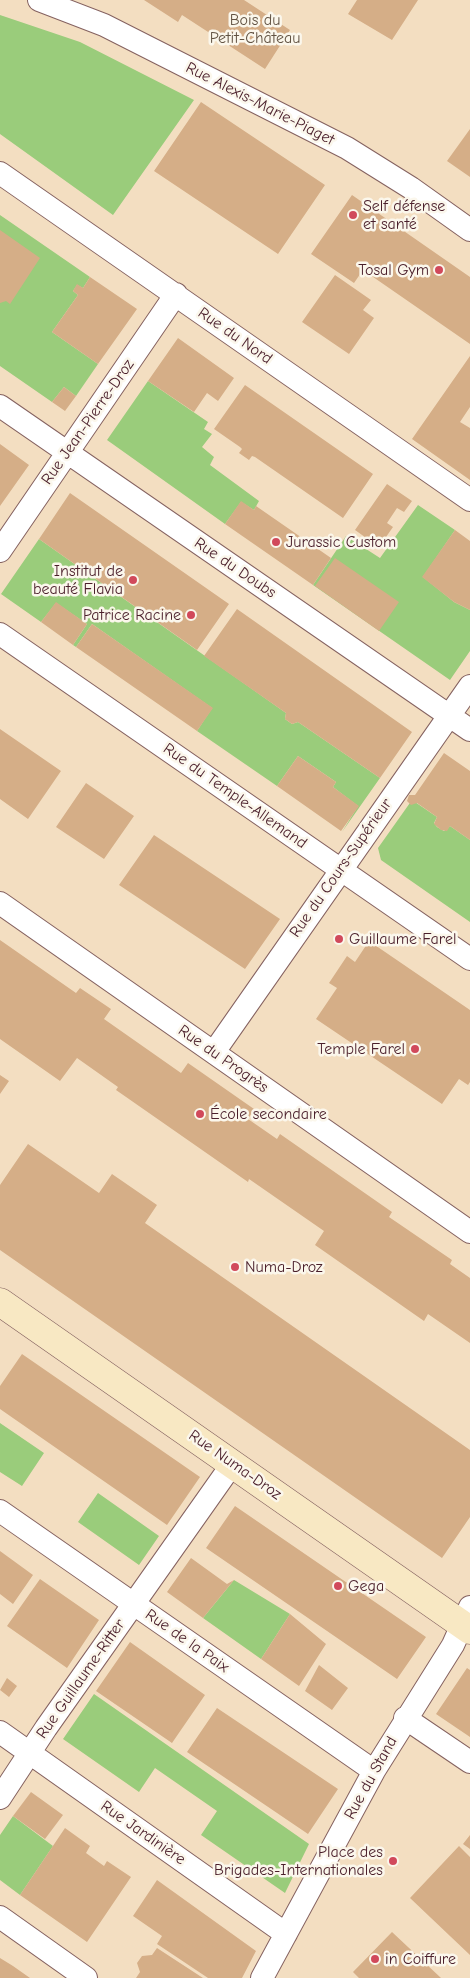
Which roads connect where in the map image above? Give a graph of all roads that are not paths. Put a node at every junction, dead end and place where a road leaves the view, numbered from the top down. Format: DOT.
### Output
graph roads {
  1 [pos="39,0"];
  2 [pos="0,173"];
  3 [pos="470,230"];
  4 [pos="176,294"];
  5 [pos="0,406"];
  6 [pos="68,452"];
  7 [pos="470,500"];
  8 [pos="0,551"];
  9 [pos="0,634"];
  10 [pos="470,686"];
  11 [pos="449,715"];
  12 [pos="470,730"];
  13 [pos="341,868"];
  14 [pos="0,903"];
  15 [pos="470,959"];
  16 [pos="214,1052"];
  17 [pos="470,1232"];
  18 [pos="0,1302"];
  19 [pos="233,1463"];
  20 [pos="0,1511"];
  21 [pos="134,1604"];
  22 [pos="467,1621"];
  23 [pos="406,1718"];
  24 [pos="0,1732"];
  25 [pos="30,1753"];
  26 [pos="470,1762"];
  27 [pos="374,1771"];
  28 [pos="0,1798"];
  29 [pos="0,1917"];
  30 [pos="286,1934"];
  31 [pos="86,1978"];
  32 [pos="262,1978"];
  1 -- 3 [label="street, Rue Alexis-Marie-Piaget"];
  2 -- 4 [label="street, Rue du Nord"];
  4 -- 6 [label="street, Rue Jean-Pierre-Droz"];
  4 -- 7 [label="street, Rue du Nord"];
  5 -- 6 [label="street, Rue du Doubs"];
  6 -- 8 [label="street, Rue Jean-Pierre-Droz"];
  6 -- 11 [label="street, Rue du Doubs"];
  9 -- 13 [label="street, Rue du Temple-Allemand"];
  10 -- 11 [label="street, Rue du Cours-Supérieur"];
  11 -- 12 [label="street, Rue du Doubs"];
  11 -- 13 [label="street, Rue du Cours-Supérieur"];
  13 -- 15 [label="street, Rue du Temple-Allemand"];
  13 -- 16 [label="street, Rue du Cours-Supérieur"];
  14 -- 16 [label="street, Rue du Progrès"];
  16 -- 17 [label="street, Rue du Progrès"];
  18 -- 19 [label="main road, Rue Numa-Droz"];
  19 -- 21 [label="street, Rue Guillaume-Ritter"];
  19 -- 22 [label="main road, Rue Numa-Droz"];
  20 -- 21 [label="street, Rue de la Paix"];
  21 -- 25 [label="street, Rue Guillaume-Ritter"];
  21 -- 27 [label="street, Rue de la Paix"];
  22 -- 23 [label="street, Rue du Stand"];
  23 -- 26 [label="street"];
  23 -- 27 [label="street, Rue du Stand"];
  24 -- 25 [label="street, Rue Jardinière"];
  25 -- 28 [label="street, Rue Guillaume-Ritter"];
  25 -- 30 [label="street, Rue Jardinière"];
  27 -- 30 [label="street, Rue du Stand"];
  29 -- 31 [label="street"];
  30 -- 32 [label="street, Rue du Stand"];
}
